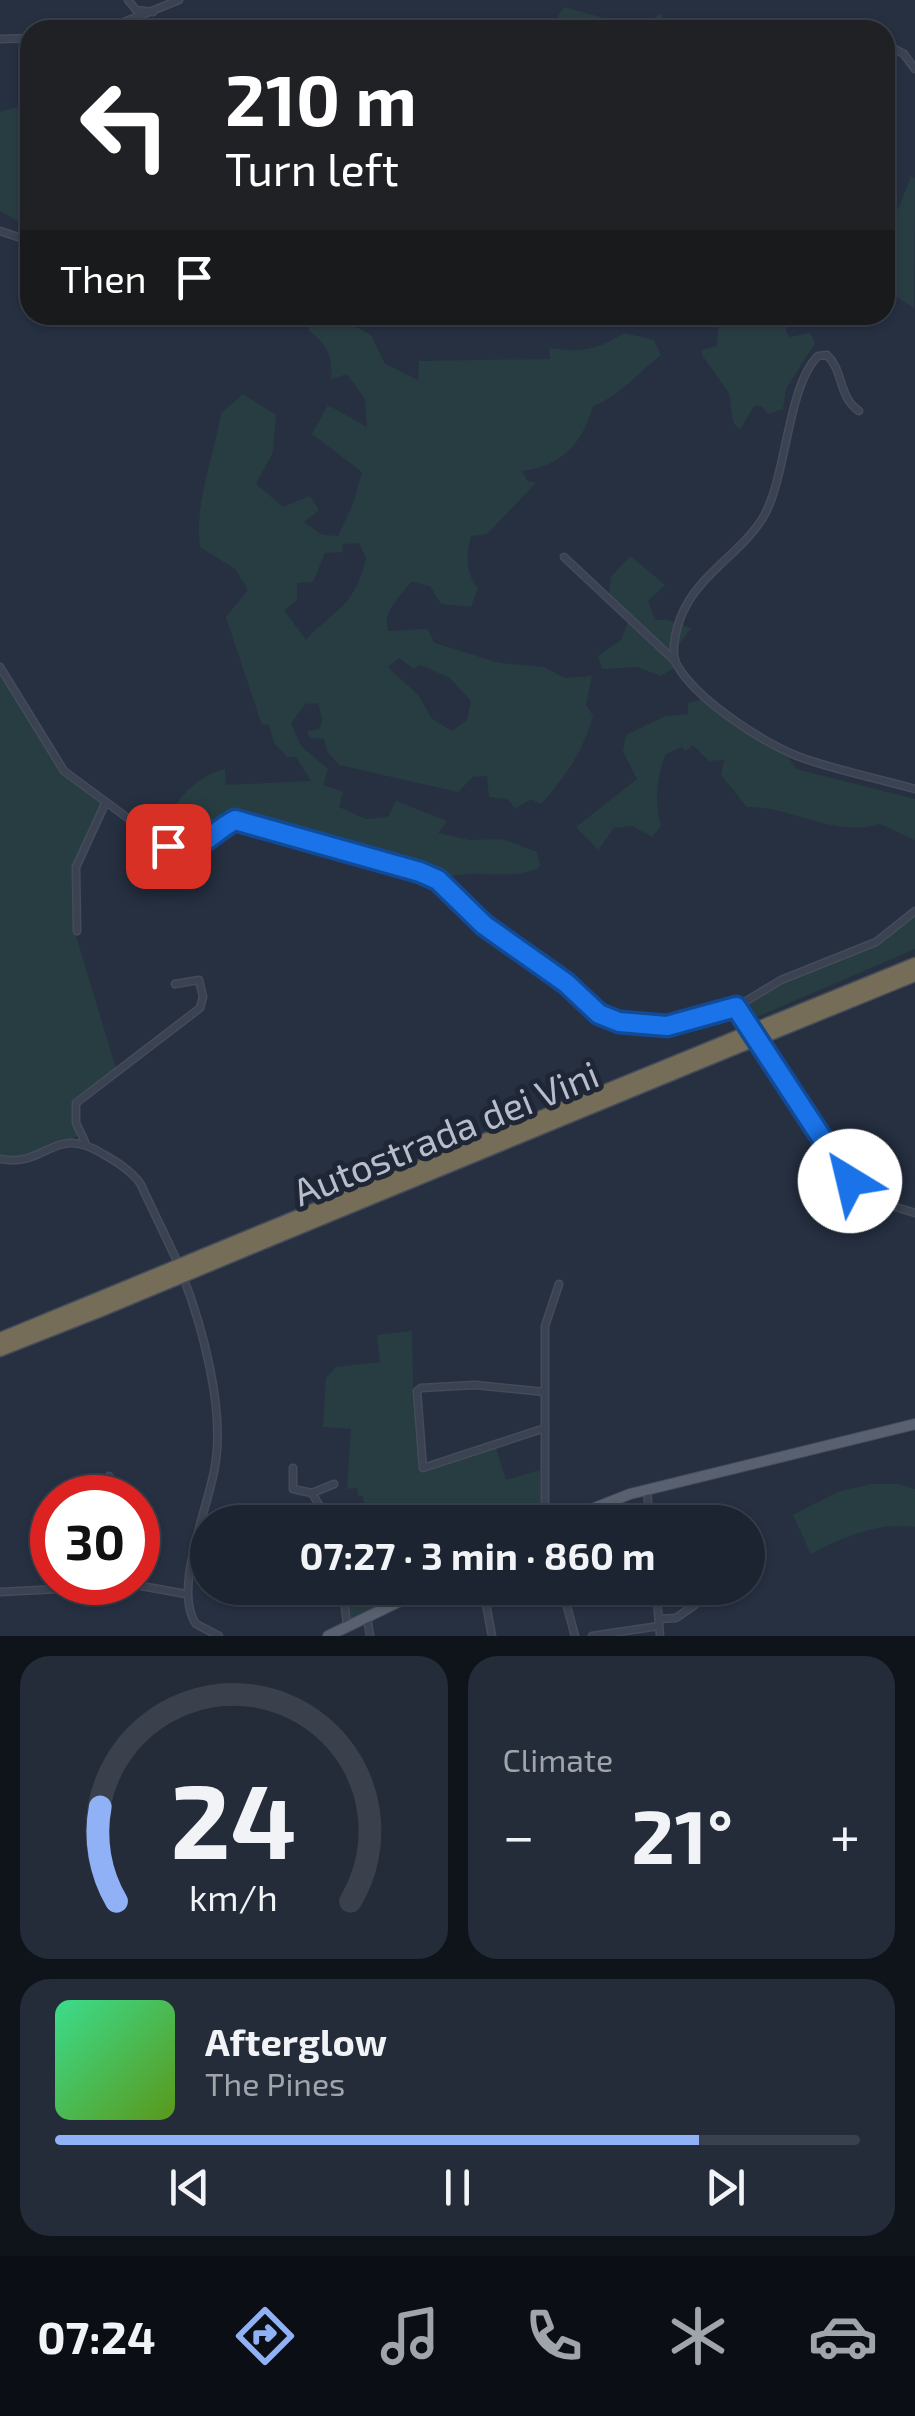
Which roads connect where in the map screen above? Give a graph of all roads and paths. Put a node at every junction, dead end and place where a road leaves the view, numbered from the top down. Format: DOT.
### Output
graph roads {
  1 [pos="128,0"];
  2 [pos="179,0"];
  3 [pos="154,12"];
  4 [pos="132,20"];
  5 [pos="895,49"];
  6 [pos="915,69"];
  7 [pos="859,411"];
  8 [pos="564,557"];
  9 [pos="676,662"];
  10 [pos="0,667"];
  11 [pos="915,789"];
  12 [pos="105,804"];
  13 [pos="915,911"];
  14 [pos="78,931"];
  15 [pos="915,964"];
  16 [pos="915,975"];
  17 [pos="175,984"];
  18 [pos="736,1007"];
  19 [pos="772,1028"];
  20 [pos="86,1143"];
  21 [pos="0,1158"];
  22 [pos="915,1213"];
  23 [pos="559,1284"];
  24 [pos="97,1306"];
  25 [pos="0,1339"];
  26 [pos="0,1350"];
  27 [pos="545,1392"];
  28 [pos="915,1424"];
  29 [pos="545,1428"];
  30 [pos="293,1468"];
  31 [pos="334,1484"];
  32 [pos="647,1489"];
  33 [pos="312,1493"];
  34 [pos="319,1505"];
  35 [pos="545,1505"];
  36 [pos="598,1505"];
  37 [pos="648,1505"];
  38 [pos="160,1589"];
  39 [pos="30,1590"];
  40 [pos="0,1592"];
  41 [pos="186,1594"];
  42 [pos="344,1605"];
  43 [pos="393,1605"];
  44 [pos="486,1605"];
  45 [pos="567,1605"];
  46 [pos="657,1605"];
  47 [pos="694,1605"];
  48 [pos="367,1618"];
  49 [pos="659,1623"];
  50 [pos="347,1627"];
  51 [pos="218,1636"];
  52 [pos="328,1636"];
  53 [pos="370,1636"];
  54 [pos="492,1636"];
  55 [pos="575,1636"];
  56 [pos="592,1636"];
  57 [pos="660,1636"];
  1 -- 3 [label="street"];
  2 -- 3 [label="street"];
  3 -- 4 [label="street"];
  5 -- 6 [label="street"];
  7 -- 9 [label="street"];
  8 -- 9 [label="street"];
  9 -- 11 [label="street"];
  10 -- 12 [label="street"];
  12 -- 14 [label="street"];
  12 -- 18 [label="street"];
  13 -- 18 [label="street"];
  15 -- 19 [label="highway, Autostrada dei Vini"];
  16 -- 19 [label="highway, Autostrada dei Vini"];
  17 -- 20 [label="street"];
  18 -- 22 [label="street"];
  19 -- 24 [label="highway, Autostrada dei Vini, bridge"];
  20 -- 21 [label="street"];
  20 -- 41 [label="street"];
  23 -- 27 [label="street"];
  24 -- 25 [label="highway, Autostrada dei Vini"];
  24 -- 26 [label="highway, Autostrada dei Vini"];
  27 -- 29 [label="street"];
  27 -- 29 [label="street"];
  28 -- 32 [label="main road"];
  29 -- 35 [label="street"];
  30 -- 33 [label="street"];
  31 -- 33 [label="street"];
  32 -- 36 [label="main road"];
  32 -- 37 [label="street"];
  33 -- 34 [label="street"];
  38 -- 41 [label="street"];
  39 -- 40 [label="street"];
  41 -- 51 [label="street"];
  42 -- 50 [label="street"];
  43 -- 48 [label="main road"];
  44 -- 54 [label="street"];
  45 -- 55 [label="street"];
  46 -- 49 [label="street"];
  47 -- 49 [label="street"];
  48 -- 50 [label="main road"];
  48 -- 53 [label="street"];
  49 -- 56 [label="street"];
  49 -- 57 [label="street"];
  50 -- 52 [label="main road"];
}
